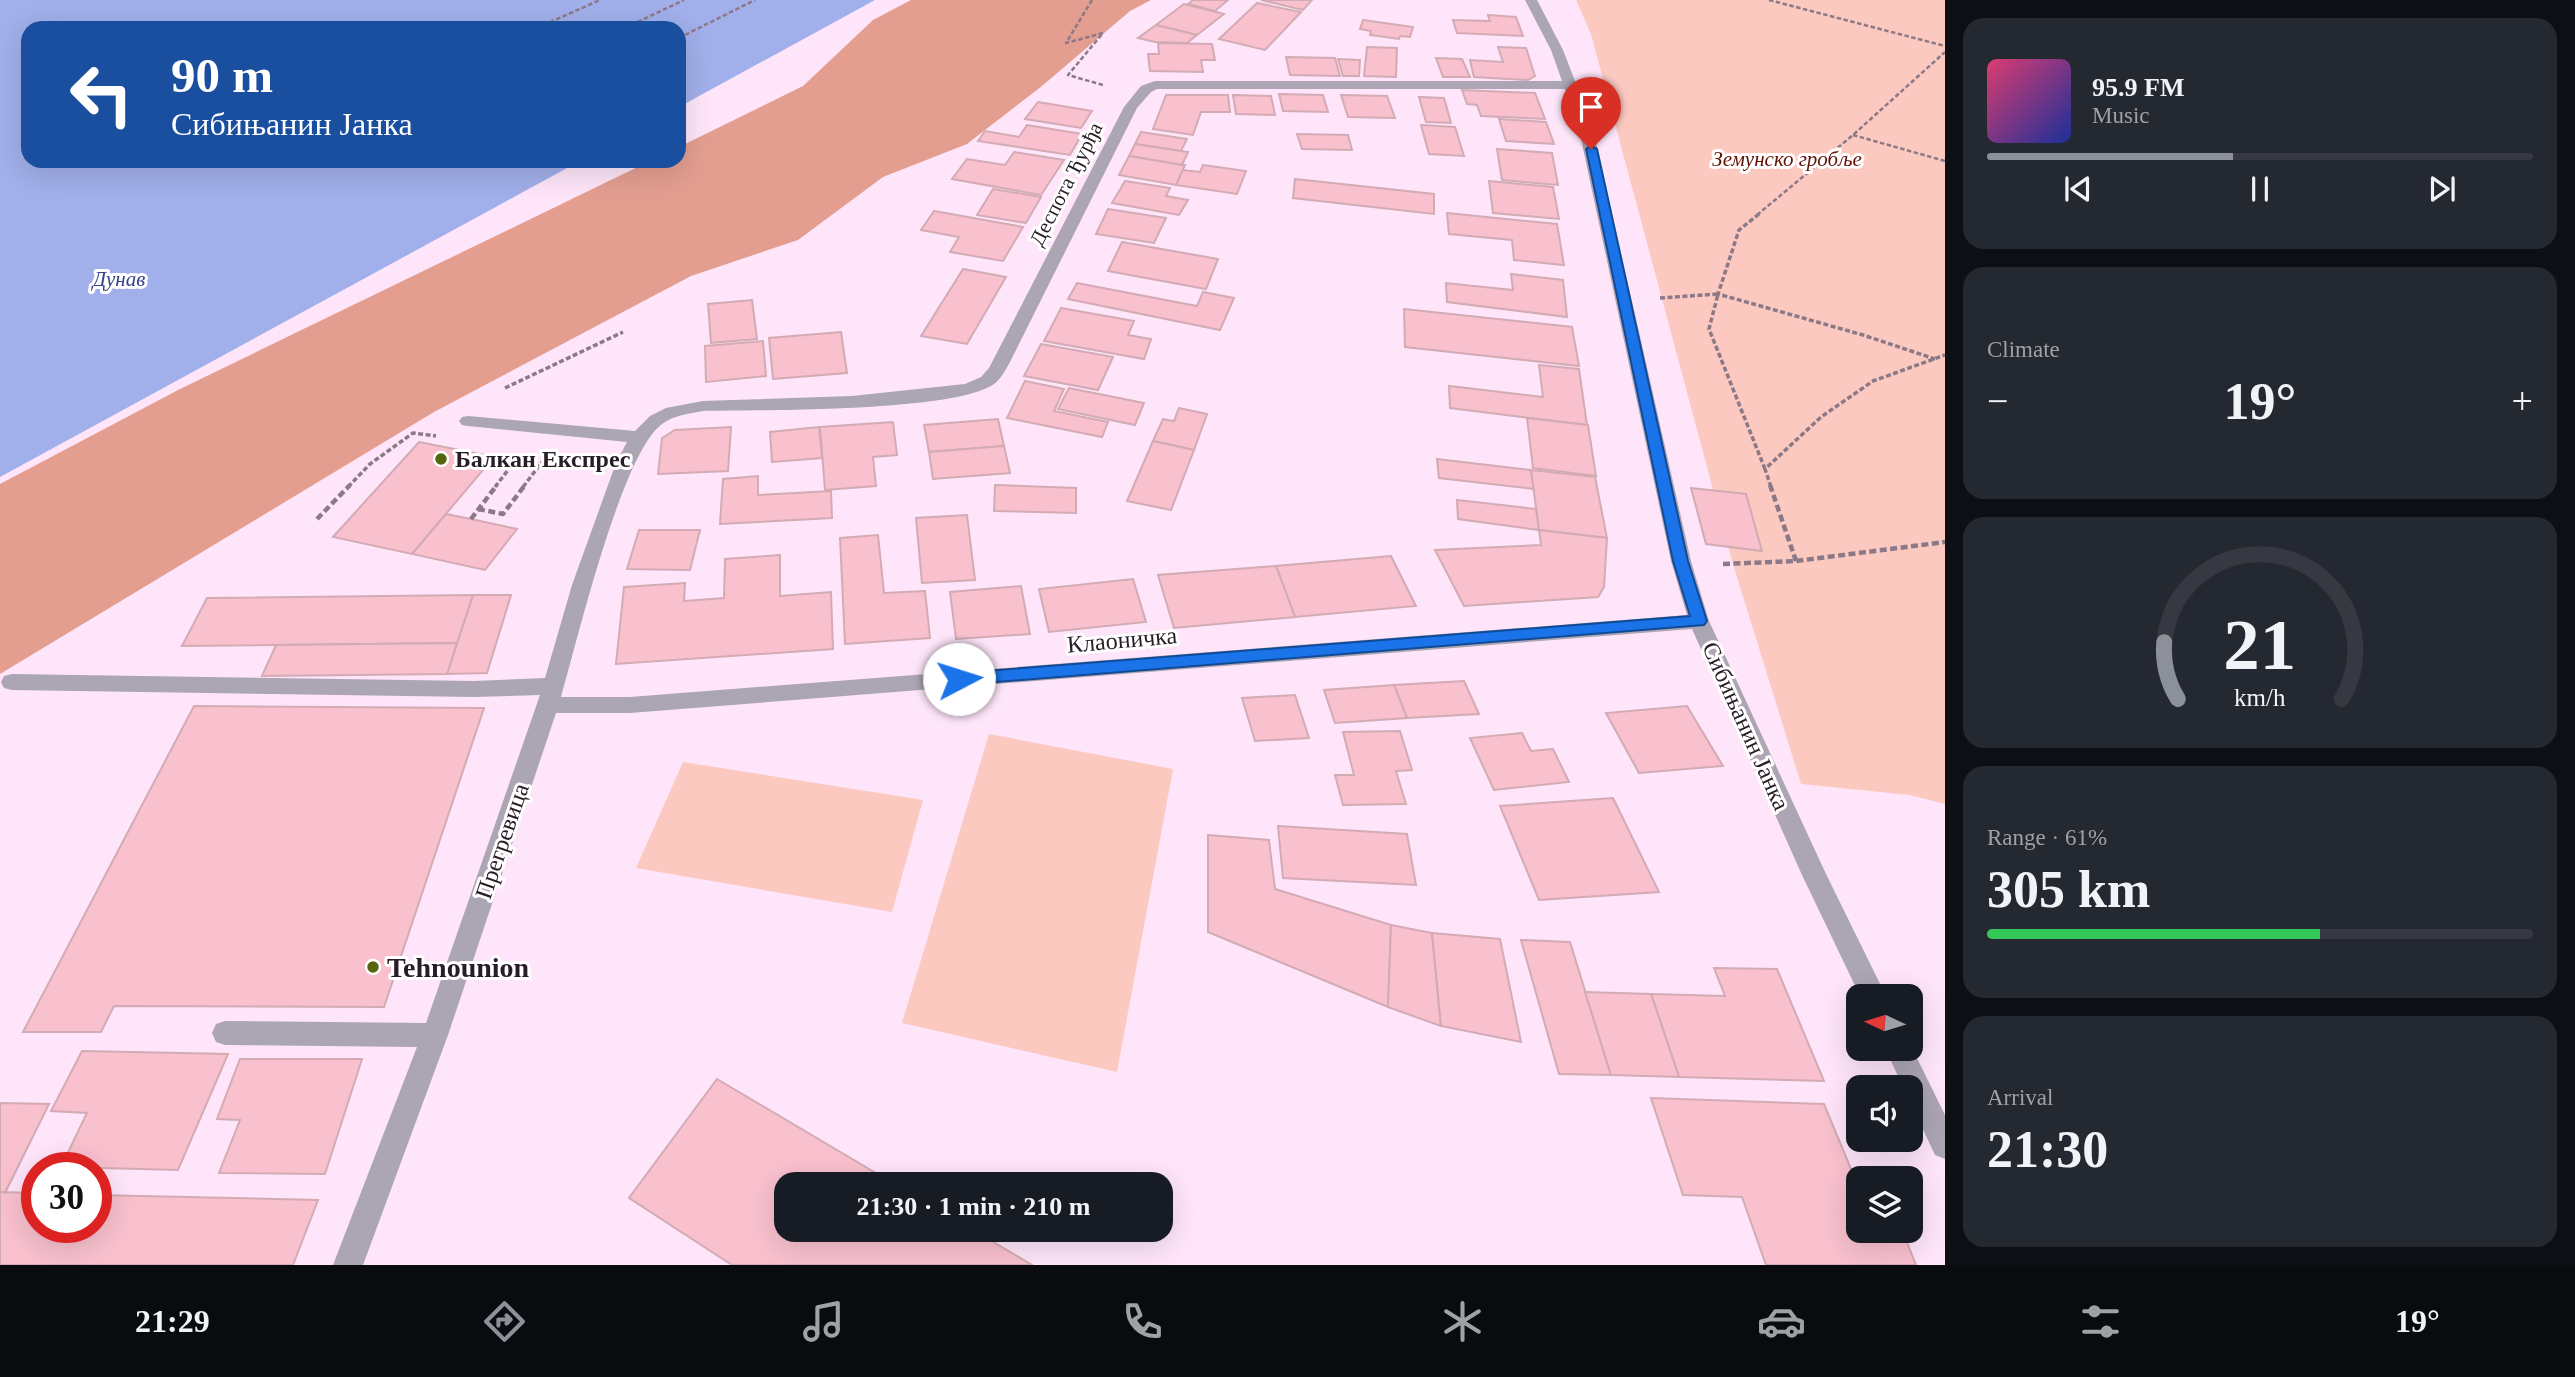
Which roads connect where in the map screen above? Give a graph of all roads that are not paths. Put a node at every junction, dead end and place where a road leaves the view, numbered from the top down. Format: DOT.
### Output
graph roads {
  1 [pos="1531,0"];
  2 [pos="1572,85"];
  3 [pos="656,420"];
  4 [pos="477,421"];
  5 [pos="639,437"];
  6 [pos="1699,621"];
  7 [pos="12,682"];
  8 [pos="552,695"];
  9 [pos="1867,984"];
  10 [pos="225,1033"];
  11 [pos="435,1035"];
  12 [pos="1904,1061"];
  13 [pos="1945,1145"];
  14 [pos="348,1265"];
  1 -- 2 [label="street, Сибињанин Јанка"];
  2 -- 3 [label="street, Деспота Ђурђа"];
  2 -- 6 [label="street, Сибињанин Јанка"];
  3 -- 5 [label="street, Прегревица"];
  4 -- 5 [label="street"];
  5 -- 8 [label="street, Прегревица"];
  6 -- 8 [label="street, Клаоничка"];
  6 -- 9 [label="street, Сибињанин Јанка"];
  7 -- 8 [label="street, Клаоничка"];
  8 -- 11 [label="street, Прегревица"];
  10 -- 11 [label="street"];
  11 -- 14 [label="street, Прегревица"];
  12 -- 13 [label="street"];
}
